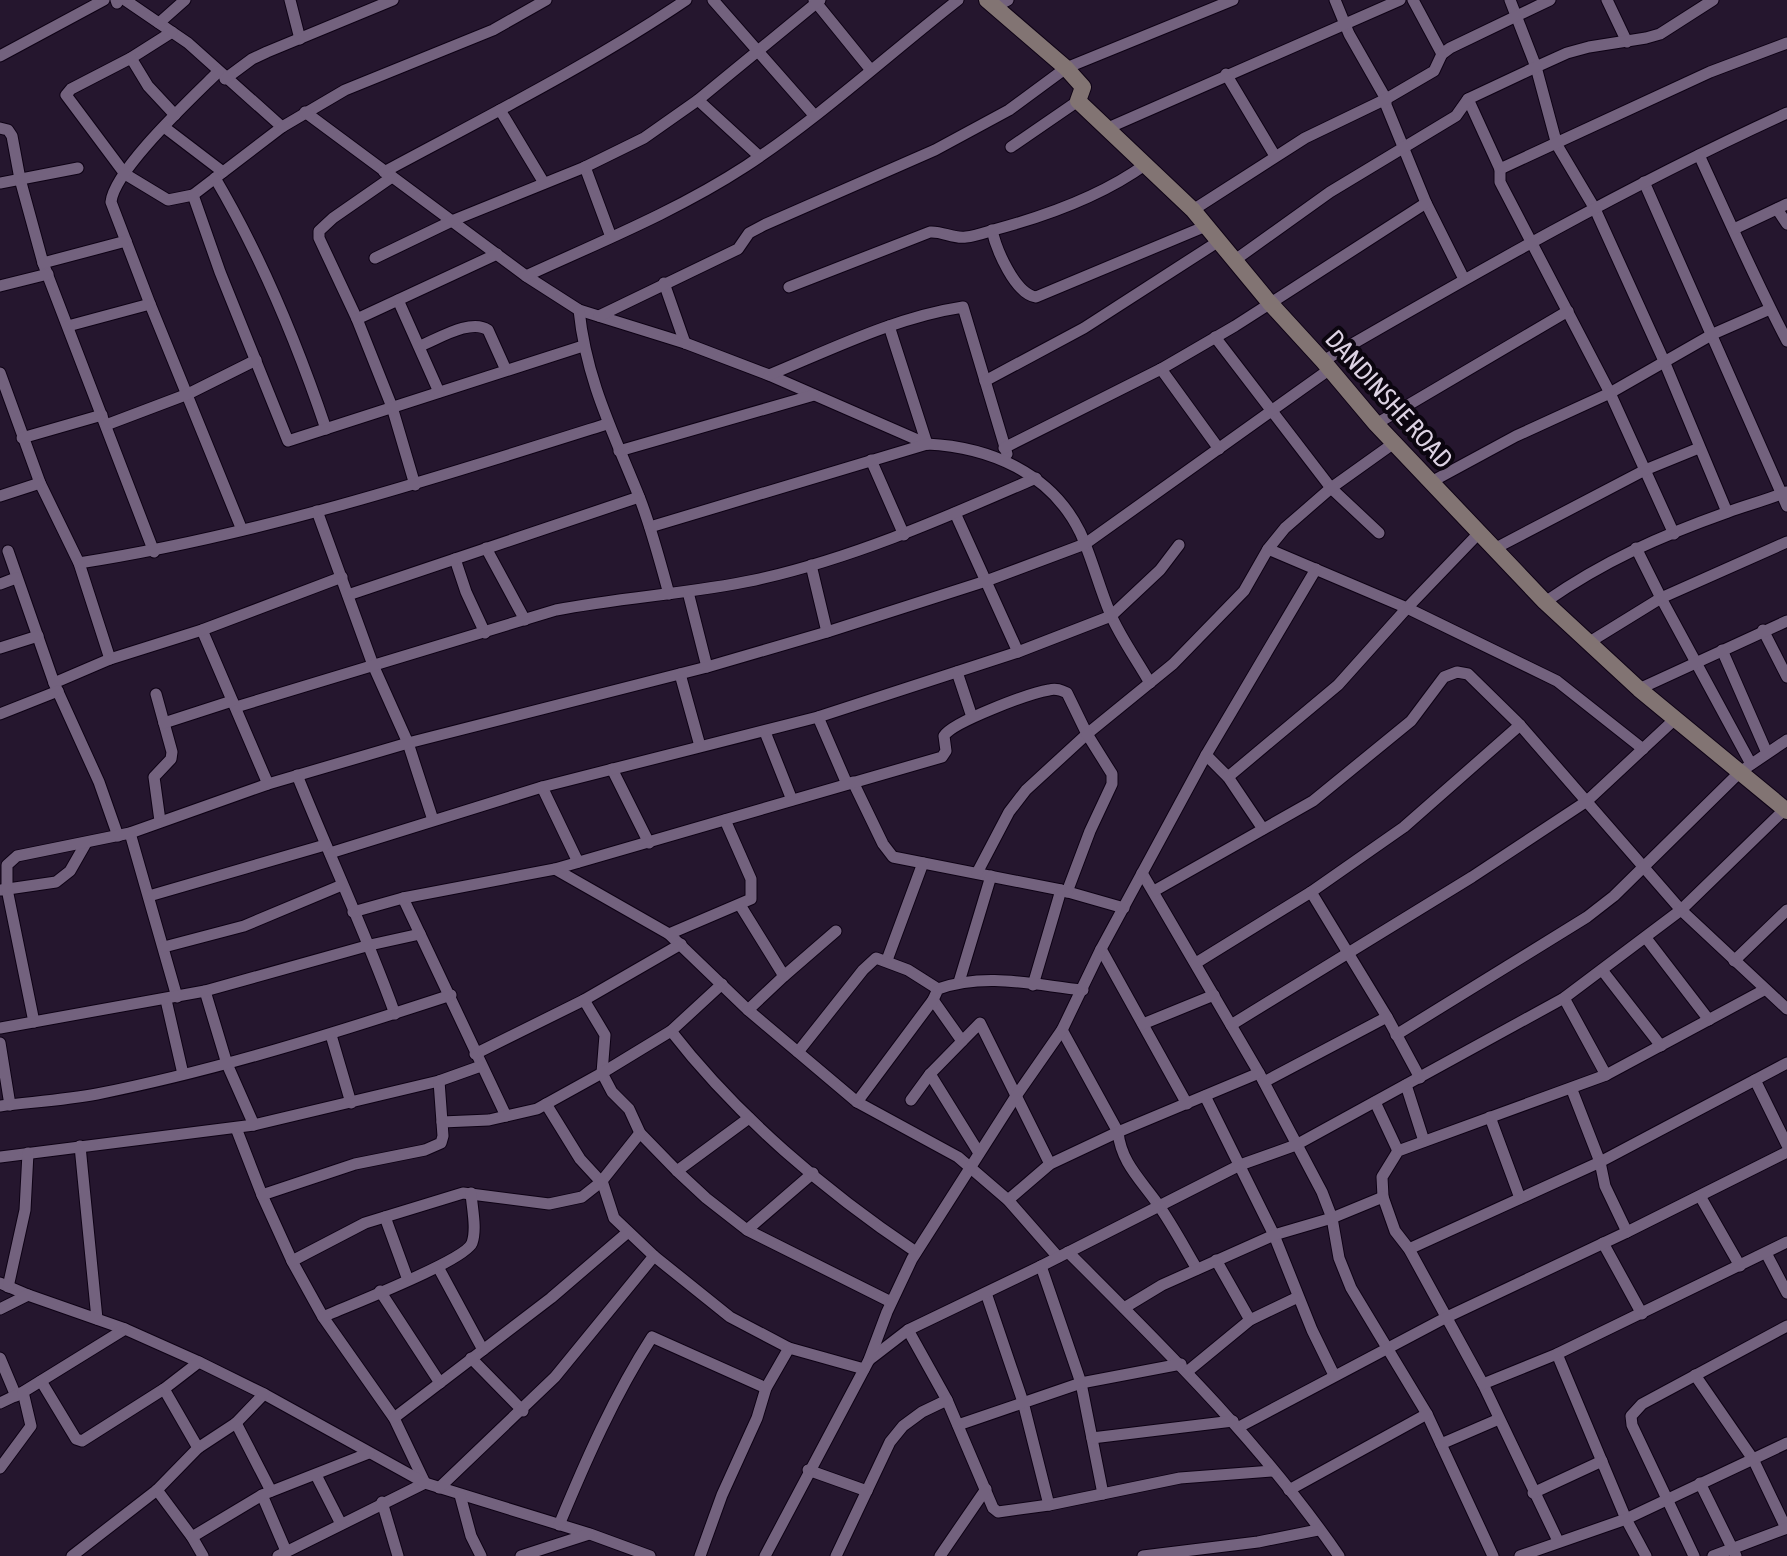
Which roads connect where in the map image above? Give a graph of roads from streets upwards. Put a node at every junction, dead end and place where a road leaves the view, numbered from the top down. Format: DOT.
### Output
graph roads {
  1 [pos="104,0"];
  2 [pos="185,0"];
  3 [pos="290,0"];
  4 [pos="393,0"];
  5 [pos="546,0"];
  6 [pos="686,0"];
  7 [pos="713,0"];
  8 [pos="958,0"];
  9 [pos="1233,0"];
  10 [pos="1335,0"];
  11 [pos="1400,0"];
  12 [pos="1413,0"];
  13 [pos="1510,0"];
  14 [pos="1550,0"];
  15 [pos="1607,0"];
  16 [pos="1713,0"];
  17 [pos="119,1"];
  18 [pos="817,1"];
  19 [pos="997,2"];
  20 [pos="1515,16"];
  21 [pos="159,23"];
  22 [pos="1347,25"];
  23 [pos="172,32"];
  24 [pos="300,39"];
  25 [pos="1627,42"];
  26 [pos="1787,43"];
  27 [pos="757,50"];
  28 [pos="1442,54"];
  29 [pos="0,56"];
  30 [pos="131,58"];
  31 [pos="1536,67"];
  32 [pos="1066,68"];
  33 [pos="870,69"];
  34 [pos="1226,74"];
  35 [pos="221,75"];
  36 [pos="1386,99"];
  37 [pos="1468,99"];
  38 [pos="698,100"];
  39 [pos="1078,101"];
  40 [pos="500,110"];
  41 [pos="305,112"];
  42 [pos="1787,113"];
  43 [pos="175,115"];
  44 [pos="814,115"];
  45 [pos="164,127"];
  46 [pos="282,127"];
  47 [pos="0,128"];
  48 [pos="1108,128"];
  49 [pos="1557,145"];
  50 [pos="1011,147"];
  51 [pos="1405,148"];
  52 [pos="1699,155"];
  53 [pos="759,156"];
  54 [pos="1275,156"];
  55 [pos="1146,164"];
  56 [pos="585,167"];
  57 [pos="78,168"];
  58 [pos="1500,169"];
  59 [pos="125,174"];
  60 [pos="388,174"];
  61 [pos="219,175"];
  62 [pos="20,179"];
  63 [pos="1644,182"];
  64 [pos="0,183"];
  65 [pos="544,183"];
  66 [pos="193,195"];
  67 [pos="1426,203"];
  68 [pos="1782,207"];
  69 [pos="1595,209"];
  70 [pos="1193,210"];
  71 [pos="454,220"];
  72 [pos="1787,224"];
  73 [pos="1206,226"];
  74 [pos="1734,229"];
  75 [pos="992,230"];
  76 [pos="611,237"];
  77 [pos="126,241"];
  78 [pos="1219,241"];
  79 [pos="1533,241"];
  80 [pos="497,254"];
  81 [pos="375,258"];
  82 [pos="1235,260"];
  83 [pos="46,268"];
  84 [pos="526,276"];
  85 [pos="1464,279"];
  86 [pos="664,283"];
  87 [pos="0,286"];
  88 [pos="789,287"];
  89 [pos="398,300"];
  90 [pos="1269,302"];
  91 [pos="150,304"];
  92 [pos="1770,309"];
  93 [pos="579,310"];
  94 [pos="1568,311"];
  95 [pos="599,316"];
  96 [pos="357,319"];
  97 [pos="68,326"];
  98 [pos="889,326"];
  99 [pos="1713,334"];
  100 [pos="1215,337"];
  101 [pos="1787,341"];
  102 [pos="685,343"];
  103 [pos="420,346"];
  104 [pos="583,346"];
  105 [pos="256,360"];
  106 [pos="1664,361"];
  107 [pos="1327,365"];
  108 [pos="1161,369"];
  109 [pos="506,370"];
  110 [pos="0,373"];
  111 [pos="769,375"];
  112 [pos="985,381"];
  113 [pos="439,392"];
  114 [pos="1610,393"];
  115 [pos="188,394"];
  116 [pos="814,395"];
  117 [pos="392,407"];
  118 [pos="1274,411"];
  119 [pos="104,420"];
  120 [pos="607,424"];
  121 [pos="1376,424"];
  122 [pos="326,429"];
  123 [pos="22,438"];
  124 [pos="1394,443"];
  125 [pos="927,444"];
  126 [pos="1004,448"];
  127 [pos="1699,448"];
  128 [pos="1219,449"];
  129 [pos="619,451"];
  130 [pos="871,460"];
  131 [pos="1011,465"];
  132 [pos="1645,470"];
  133 [pos="1036,478"];
  134 [pos="1431,482"];
  135 [pos="40,483"];
  136 [pos="415,485"];
  137 [pos="1331,488"];
  138 [pos="1785,493"];
  139 [pos="0,496"];
  140 [pos="639,497"];
  141 [pos="1787,506"];
  142 [pos="317,511"];
  143 [pos="1727,512"];
  144 [pos="955,513"];
  145 [pos="650,527"];
  146 [pos="242,530"];
  147 [pos="1379,533"];
  148 [pos="1479,533"];
  149 [pos="1674,534"];
  150 [pos="904,535"];
  151 [pos="1787,542"];
  152 [pos="1085,544"];
  153 [pos="1179,545"];
  154 [pos="486,548"];
  155 [pos="1636,548"];
  156 [pos="1268,549"];
  157 [pos="1494,549"];
  158 [pos="8,551"];
  159 [pos="154,552"];
  160 [pos="455,559"];
  161 [pos="79,563"];
  162 [pos="811,565"];
  163 [pos="1316,569"];
  164 [pos="342,577"];
  165 [pos="16,578"];
  166 [pos="986,581"];
  167 [pos="0,584"];
  168 [pos="688,592"];
  169 [pos="669,594"];
  170 [pos="348,595"];
  171 [pos="1661,598"];
  172 [pos="1545,602"];
  173 [pos="1407,608"];
  174 [pos="1111,616"];
  175 [pos="525,620"];
  176 [pos="1787,621"];
  177 [pos="202,630"];
  178 [pos="1763,630"];
  179 [pos="827,632"];
  180 [pos="485,633"];
  181 [pos="38,636"];
  182 [pos="1588,643"];
  183 [pos="0,648"];
  184 [pos="1722,650"];
  185 [pos="1018,652"];
  186 [pos="110,659"];
  187 [pos="1695,661"];
  188 [pos="373,665"];
  189 [pos="707,667"];
  190 [pos="957,672"];
  191 [pos="680,674"];
  192 [pos="1787,677"];
  193 [pos="1150,683"];
  194 [pos="56,687"];
  195 [pos="1639,689"];
  196 [pos="156,694"];
  197 [pos="234,704"];
  198 [pos="0,714"];
  199 [pos="818,717"];
  200 [pos="972,717"];
  201 [pos="1675,719"];
  202 [pos="164,723"];
  203 [pos="1520,725"];
  204 [pos="765,732"];
  205 [pos="1087,734"];
  206 [pos="1787,740"];
  207 [pos="408,743"];
  208 [pos="700,746"];
  209 [pos="1643,749"];
  210 [pos="1767,753"];
  211 [pos="1206,755"];
  212 [pos="1746,768"];
  213 [pos="612,769"];
  214 [pos="297,775"];
  215 [pos="1228,777"];
  216 [pos="850,783"];
  217 [pos="268,784"];
  218 [pos="542,787"];
  219 [pos="792,800"];
  220 [pos="1587,801"];
  221 [pos="1786,810"];
  222 [pos="433,820"];
  223 [pos="725,820"];
  224 [pos="160,821"];
  225 [pos="1263,829"];
  226 [pos="124,834"];
  227 [pos="86,843"];
  228 [pos="649,843"];
  229 [pos="327,849"];
  230 [pos="578,862"];
  231 [pos="923,863"];
  232 [pos="1644,865"];
  233 [pos="555,869"];
  234 [pos="977,873"];
  235 [pos="1142,873"];
  236 [pos="991,876"];
  237 [pos="342,885"];
  238 [pos="3,890"];
  239 [pos="1064,891"];
  240 [pos="1154,891"];
  241 [pos="1311,892"];
  242 [pos="149,896"];
  243 [pos="403,898"];
  244 [pos="740,905"];
  245 [pos="1124,908"];
  246 [pos="1681,910"];
  247 [pos="1787,910"];
  248 [pos="353,912"];
  249 [pos="836,931"];
  250 [pos="420,934"];
  251 [pos="669,934"];
  252 [pos="1646,938"];
  253 [pos="681,944"];
  254 [pos="370,945"];
  255 [pos="164,947"];
  256 [pos="1101,949"];
  257 [pos="1347,954"];
  258 [pos="887,960"];
  259 [pos="1734,961"];
  260 [pos="1196,963"];
  261 [pos="1602,970"];
  262 [pos="784,976"];
  263 [pos="959,982"];
  264 [pos="722,984"];
  265 [pos="1033,985"];
  266 [pos="1083,990"];
  267 [pos="1764,990"];
  268 [pos="205,991"];
  269 [pos="936,994"];
  270 [pos="451,995"];
  271 [pos="1214,995"];
  272 [pos="171,998"];
  273 [pos="1564,998"];
  274 [pos="584,1000"];
  275 [pos="1787,1009"];
  276 [pos="748,1010"];
  277 [pos="395,1014"];
  278 [pos="1387,1017"];
  279 [pos="1709,1020"];
  280 [pos="34,1022"];
  281 [pos="1143,1024"];
  282 [pos="1231,1025"];
  283 [pos="0,1028"];
  284 [pos="1062,1030"];
  285 [pos="671,1031"];
  286 [pos="331,1035"];
  287 [pos="1396,1035"];
  288 [pos="962,1041"];
  289 [pos="0,1043"];
  290 [pos="1661,1046"];
  291 [pos="798,1052"];
  292 [pos="475,1054"];
  293 [pos="1787,1063"];
  294 [pos="227,1064"];
  295 [pos="481,1066"];
  296 [pos="602,1073"];
  297 [pos="183,1074"];
  298 [pos="930,1074"];
  299 [pos="1606,1075"];
  300 [pos="1261,1078"];
  301 [pos="1420,1078"];
  302 [pos="1755,1080"];
  303 [pos="439,1081"];
  304 [pos="1406,1085"];
  305 [pos="1572,1090"];
  306 [pos="1016,1096"];
  307 [pos="1205,1096"];
  308 [pos="911,1100"];
  309 [pos="857,1102"];
  310 [pos="1375,1102"];
  311 [pos="351,1103"];
  312 [pos="546,1104"];
  313 [pos="1187,1104"];
  314 [pos="5,1105"];
  315 [pos="506,1116"];
  316 [pos="1490,1117"];
  317 [pos="749,1118"];
  318 [pos="442,1122"];
  319 [pos="254,1125"];
  320 [pos="236,1128"];
  321 [pos="1118,1132"];
  322 [pos="640,1133"];
  323 [pos="1424,1141"];
  324 [pos="1296,1145"];
  325 [pos="1787,1145"];
  326 [pos="80,1146"];
  327 [pos="1398,1151"];
  328 [pos="1787,1152"];
  329 [pos="28,1153"];
  330 [pos="979,1153"];
  331 [pos="0,1157"];
  332 [pos="1600,1162"];
  333 [pos="1050,1164"];
  334 [pos="1240,1165"];
  335 [pos="970,1166"];
  336 [pos="677,1171"];
  337 [pos="813,1173"];
  338 [pos="601,1182"];
  339 [pos="471,1193"];
  340 [pos="262,1195"];
  341 [pos="1700,1196"];
  342 [pos="1383,1197"];
  343 [pos="1520,1198"];
  344 [pos="1008,1200"];
  345 [pos="1158,1205"];
  346 [pos="385,1217"];
  347 [pos="1332,1218"];
  348 [pos="747,1230"];
  349 [pos="628,1232"];
  350 [pos="1627,1232"];
  351 [pos="1274,1235"];
  352 [pos="1787,1242"];
  353 [pos="1603,1243"];
  354 [pos="1409,1249"];
  355 [pos="916,1252"];
  356 [pos="1766,1253"];
  357 [pos="1063,1255"];
  358 [pos="654,1256"];
  359 [pos="1216,1260"];
  360 [pos="292,1261"];
  361 [pos="1041,1266"];
  362 [pos="1740,1266"];
  363 [pos="438,1267"];
  364 [pos="1197,1269"];
  365 [pos="408,1280"];
  366 [pos="4,1285"];
  367 [pos="380,1291"];
  368 [pos="986,1293"];
  369 [pos="1787,1293"];
  370 [pos="28,1295"];
  371 [pos="1298,1297"];
  372 [pos="891,1302"];
  373 [pos="1124,1308"];
  374 [pos="0,1309"];
  375 [pos="1642,1314"];
  376 [pos="323,1317"];
  377 [pos="1445,1318"];
  378 [pos="97,1319"];
  379 [pos="1250,1320"];
  380 [pos="1787,1326"];
  381 [pos="125,1329"];
  382 [pos="908,1330"];
  383 [pos="789,1348"];
  384 [pos="1388,1348"];
  385 [pos="483,1350"];
  386 [pos="1557,1354"];
  387 [pos="0,1358"];
  388 [pos="471,1358"];
  389 [pos="199,1362"];
  390 [pos="866,1365"];
  391 [pos="1185,1368"];
  392 [pos="1334,1375"];
  393 [pos="1695,1375"];
  394 [pos="41,1381"];
  395 [pos="440,1383"];
  396 [pos="1081,1383"];
  397 [pos="1483,1384"];
  398 [pos="766,1388"];
  399 [pos="164,1389"];
  400 [pos="20,1394"];
  401 [pos="264,1394"];
  402 [pos="947,1400"];
  403 [pos="1023,1402"];
  404 [pos="0,1403"];
  405 [pos="523,1411"];
  406 [pos="1427,1414"];
  407 [pos="394,1418"];
  408 [pos="1499,1419"];
  409 [pos="236,1423"];
  410 [pos="1236,1424"];
  411 [pos="958,1425"];
  412 [pos="1092,1438"];
  413 [pos="1787,1443"];
  414 [pos="1441,1444"];
  415 [pos="198,1448"];
  416 [pos="369,1453"];
  417 [pos="1753,1459"];
  418 [pos="1602,1461"];
  419 [pos="0,1468"];
  420 [pos="808,1470"];
  421 [pos="1273,1471"];
  422 [pos="316,1475"];
  423 [pos="425,1483"];
  424 [pos="1700,1483"];
  425 [pos="439,1488"];
  426 [pos="986,1489"];
  427 [pos="157,1490"];
  428 [pos="1289,1490"];
  429 [pos="867,1491"];
  430 [pos="266,1493"];
  431 [pos="1533,1493"];
  432 [pos="1103,1494"];
  433 [pos="460,1495"];
  434 [pos="1668,1499"];
  435 [pos="382,1502"];
  436 [pos="1049,1505"];
  437 [pos="1626,1519"];
  438 [pos="341,1524"];
  439 [pos="559,1525"];
  440 [pos="1787,1528"];
  441 [pos="1318,1530"];
  442 [pos="590,1534"];
  443 [pos="192,1537"];
  444 [pos="1558,1541"];
  445 [pos="1734,1552"];
  446 [pos="282,1553"];
  447 [pos="644,1555"];
  448 [pos="72,1556"];
  449 [pos="202,1556"];
  450 [pos="398,1556"];
  451 [pos="481,1556"];
  452 [pos="521,1556"];
  453 [pos="700,1556"];
  454 [pos="765,1556"];
  455 [pos="836,1556"];
  456 [pos="940,1556"];
  457 [pos="1143,1556"];
  458 [pos="1339,1556"];
  459 [pos="1493,1556"];
  460 [pos="1520,1556"];
  461 [pos="1646,1556"];
  462 [pos="1694,1556"];
  463 [pos="1713,1556"];
  1 -- 29 [label="street"];
  2 -- 21 [label="street"];
  3 -- 24 [label="street"];
  4 -- 24 [label="street"];
  5 -- 41 [label="street"];
  6 -- 40 [label="street"];
  7 -- 27 [label="street"];
  8 -- 33 [label="street"];
  9 -- 32 [label="street"];
  10 -- 22 [label="street"];
  11 -- 22 [label="street"];
  12 -- 28 [label="street"];
  13 -- 20 [label="street"];
  14 -- 20 [label="street"];
  15 -- 25 [label="street"];
  16 -- 25 [label="street"];
  17 -- 21 [label="street"];
  18 -- 27 [label="street"];
  18 -- 33 [label="street"];
  19 -- 32 [label="street, DANDINSHE ROAD"];
  20 -- 28 [label="street"];
  20 -- 31 [label="street"];
  21 -- 23 [label="street"];
  22 -- 34 [label="street"];
  22 -- 36 [label="street"];
  23 -- 30 [label="street"];
  23 -- 35 [label="street"];
  24 -- 35 [label="street"];
  25 -- 31 [label="street"];
  26 -- 49 [label="street"];
  27 -- 38 [label="street"];
  27 -- 44 [label="street"];
  28 -- 36 [label="street"];
  30 -- 43 [label="street"];
  30 -- 59 [label="street"];
  31 -- 37 [label="street"];
  31 -- 49 [label="street"];
  32 -- 39 [label="street, DANDINSHE ROAD"];
  32 -- 86 [label="street"];
  33 -- 44 [label="street"];
  34 -- 48 [label="street"];
  34 -- 54 [label="street"];
  35 -- 43 [label="street"];
  35 -- 46 [label="street"];
  36 -- 51 [label="street"];
  36 -- 54 [label="street"];
  37 -- 51 [label="street"];
  37 -- 58 [label="street"];
  38 -- 53 [label="street"];
  38 -- 56 [label="street"];
  39 -- 48 [label="street, DANDINSHE ROAD"];
  39 -- 50 [label="street"];
  40 -- 60 [label="street"];
  40 -- 65 [label="street"];
  41 -- 46 [label="street"];
  41 -- 60 [label="street"];
  42 -- 52 [label="street"];
  43 -- 45 [label="street"];
  44 -- 53 [label="street"];
  45 -- 59 [label="street"];
  45 -- 61 [label="street"];
  46 -- 61 [label="street"];
  47 -- 62 [label="street"];
  48 -- 55 [label="street, DANDINSHE ROAD"];
  49 -- 58 [label="street"];
  49 -- 69 [label="street"];
  51 -- 67 [label="street"];
  51 -- 82 [label="street"];
  52 -- 63 [label="street"];
  52 -- 74 [label="street"];
  53 -- 76 [label="street"];
  54 -- 70 [label="street"];
  55 -- 70 [label="street, DANDINSHE ROAD"];
  55 -- 75 [label="street"];
  56 -- 65 [label="street"];
  56 -- 76 [label="street"];
  57 -- 62 [label="street"];
  58 -- 79 [label="street"];
  59 -- 66 [label="street"];
  59 -- 77 [label="street"];
  60 -- 71 [label="street"];
  60 -- 96 [label="street"];
  61 -- 66 [label="street"];
  61 -- 122 [label="street"];
  62 -- 64 [label="street"];
  62 -- 83 [label="street"];
  63 -- 69 [label="street"];
  63 -- 99 [label="street"];
  65 -- 71 [label="street"];
  66 -- 105 [label="street"];
  67 -- 85 [label="street"];
  67 -- 90 [label="street"];
  68 -- 72 [label="street"];
  68 -- 74 [label="street"];
  69 -- 79 [label="street"];
  69 -- 106 [label="street"];
  70 -- 73 [label="street, DANDINSHE ROAD"];
  71 -- 80 [label="street"];
  71 -- 81 [label="street"];
  73 -- 75 [label="street"];
  73 -- 78 [label="street, DANDINSHE ROAD"];
  74 -- 92 [label="street"];
  75 -- 88 [label="street"];
  76 -- 84 [label="street"];
  77 -- 83 [label="street"];
  77 -- 91 [label="street"];
  78 -- 82 [label="street, DANDINSHE ROAD"];
  78 -- 112 [label="street"];
  79 -- 85 [label="street"];
  79 -- 94 [label="street"];
  80 -- 84 [label="street"];
  80 -- 89 [label="street"];
  82 -- 90 [label="street, DANDINSHE ROAD"];
  83 -- 87 [label="street"];
  83 -- 97 [label="street"];
  84 -- 93 [label="street"];
  85 -- 107 [label="street"];
  86 -- 95 [label="street"];
  86 -- 102 [label="street"];
  89 -- 96 [label="street"];
  89 -- 103 [label="street"];
  90 -- 100 [label="street"];
  90 -- 107 [label="street, DANDINSHE ROAD"];
  91 -- 97 [label="street"];
  91 -- 115 [label="street"];
  92 -- 99 [label="street"];
  92 -- 101 [label="street"];
  93 -- 95 [label="street"];
  93 -- 104 [label="street"];
  94 -- 114 [label="street"];
  94 -- 121 [label="street"];
  95 -- 102 [label="street"];
  96 -- 117 [label="street"];
  97 -- 119 [label="street"];
  98 -- 111 [label="street"];
  98 -- 112 [label="street"];
  98 -- 125 [label="street"];
  99 -- 106 [label="street"];
  99 -- 138 [label="street"];
  100 -- 108 [label="street"];
  100 -- 118 [label="street"];
  102 -- 111 [label="street"];
  103 -- 109 [label="street"];
  103 -- 113 [label="street"];
  104 -- 109 [label="street"];
  104 -- 120 [label="street"];
  105 -- 115 [label="street"];
  105 -- 122 [label="street"];
  106 -- 114 [label="street"];
  106 -- 127 [label="street"];
  107 -- 118 [label="street"];
  107 -- 121 [label="street, DANDINSHE ROAD"];
  108 -- 126 [label="street"];
  108 -- 128 [label="street"];
  109 -- 113 [label="street"];
  110 -- 123 [label="street"];
  111 -- 116 [label="street"];
  112 -- 126 [label="street"];
  113 -- 117 [label="street"];
  114 -- 132 [label="street"];
  114 -- 134 [label="street"];
  115 -- 119 [label="street"];
  115 -- 146 [label="street"];
  116 -- 125 [label="street"];
  116 -- 129 [label="street"];
  117 -- 122 [label="street"];
  117 -- 136 [label="street"];
  118 -- 128 [label="street"];
  118 -- 137 [label="street"];
  119 -- 123 [label="street"];
  119 -- 159 [label="street"];
  120 -- 129 [label="street"];
  120 -- 136 [label="street"];
  121 -- 124 [label="street, DANDINSHE ROAD"];
  123 -- 135 [label="street"];
  124 -- 134 [label="street, DANDINSHE ROAD"];
  124 -- 137 [label="street"];
  125 -- 130 [label="street"];
  125 -- 131 [label="street"];
  126 -- 131 [label="street"];
  127 -- 132 [label="street"];
  127 -- 143 [label="street"];
  128 -- 152 [label="street"];
  129 -- 140 [label="street"];
  130 -- 145 [label="street"];
  130 -- 150 [label="street"];
  131 -- 133 [label="street"];
  132 -- 149 [label="street"];
  132 -- 157 [label="street"];
  133 -- 144 [label="street"];
  133 -- 152 [label="street"];
  134 -- 148 [label="street, DANDINSHE ROAD"];
  135 -- 139 [label="street"];
  135 -- 161 [label="street"];
  136 -- 142 [label="street"];
  137 -- 147 [label="street"];
  137 -- 156 [label="street"];
  138 -- 141 [label="street"];
  138 -- 143 [label="street"];
  140 -- 145 [label="street"];
  140 -- 154 [label="street"];
  142 -- 146 [label="street"];
  142 -- 164 [label="street"];
  143 -- 149 [label="street"];
  144 -- 150 [label="street"];
  144 -- 166 [label="street"];
  145 -- 169 [label="street"];
  146 -- 159 [label="street"];
  148 -- 157 [label="street, DANDINSHE ROAD"];
  148 -- 173 [label="street"];
  149 -- 155 [label="street"];
  150 -- 162 [label="street"];
  151 -- 171 [label="street"];
  152 -- 166 [label="street"];
  152 -- 174 [label="street"];
  153 -- 174 [label="street"];
  154 -- 160 [label="street"];
  154 -- 175 [label="street"];
  155 -- 171 [label="street"];
  155 -- 172 [label="street"];
  156 -- 163 [label="street"];
  156 -- 193 [label="street"];
  157 -- 172 [label="street, DANDINSHE ROAD"];
  158 -- 165 [label="street"];
  159 -- 161 [label="street"];
  160 -- 170 [label="street"];
  160 -- 180 [label="street"];
  161 -- 186 [label="street"];
  162 -- 168 [label="street"];
  162 -- 179 [label="street"];
  163 -- 173 [label="street"];
  163 -- 211 [label="street"];
  164 -- 170 [label="street"];
  164 -- 177 [label="street"];
  165 -- 167 [label="street"];
  165 -- 181 [label="street"];
  166 -- 179 [label="street"];
  166 -- 185 [label="street"];
  168 -- 169 [label="street"];
  168 -- 189 [label="street"];
  169 -- 175 [label="street"];
  170 -- 188 [label="street"];
  171 -- 182 [label="street"];
  171 -- 187 [label="street"];
  172 -- 182 [label="street, DANDINSHE ROAD"];
  173 -- 209 [label="street"];
  173 -- 215 [label="street"];
  174 -- 185 [label="street"];
  174 -- 193 [label="street"];
  175 -- 180 [label="street"];
  176 -- 178 [label="street"];
  177 -- 186 [label="street"];
  177 -- 197 [label="street"];
  178 -- 184 [label="street"];
  178 -- 192 [label="street"];
  179 -- 189 [label="street"];
  180 -- 188 [label="street"];
  181 -- 183 [label="street"];
  181 -- 194 [label="street"];
  182 -- 195 [label="street, DANDINSHE ROAD"];
  184 -- 187 [label="street"];
  184 -- 210 [label="street"];
  185 -- 190 [label="street"];
  186 -- 194 [label="street"];
  187 -- 195 [label="street"];
  187 -- 212 [label="street"];
  188 -- 197 [label="street"];
  188 -- 207 [label="street"];
  189 -- 191 [label="street"];
  190 -- 199 [label="street"];
  190 -- 200 [label="street"];
  191 -- 207 [label="street"];
  191 -- 208 [label="street"];
  193 -- 205 [label="street"];
  194 -- 198 [label="street"];
  194 -- 226 [label="street"];
  195 -- 201 [label="street, DANDINSHE ROAD"];
  196 -- 202 [label="street"];
  197 -- 202 [label="street"];
  197 -- 217 [label="street"];
  199 -- 204 [label="street"];
  199 -- 216 [label="street"];
  200 -- 205 [label="street"];
  200 -- 216 [label="street"];
  201 -- 209 [label="street"];
  201 -- 212 [label="street, DANDINSHE ROAD"];
  202 -- 224 [label="street"];
  203 -- 220 [label="street"];
  203 -- 225 [label="street"];
  203 -- 241 [label="street"];
  204 -- 208 [label="street"];
  204 -- 219 [label="street"];
  205 -- 234 [label="street"];
  205 -- 239 [label="street"];
  206 -- 210 [label="street"];
  207 -- 214 [label="street"];
  207 -- 222 [label="street"];
  208 -- 213 [label="street"];
  209 -- 220 [label="street"];
  210 -- 212 [label="street"];
  211 -- 215 [label="street"];
  211 -- 235 [label="street"];
  212 -- 221 [label="street, DANDINSHE ROAD"];
  212 -- 232 [label="street"];
  213 -- 218 [label="street"];
  213 -- 228 [label="street"];
  214 -- 217 [label="street"];
  214 -- 229 [label="street"];
  215 -- 225 [label="street"];
  216 -- 219 [label="street"];
  216 -- 231 [label="street"];
  217 -- 224 [label="street"];
  218 -- 222 [label="street"];
  218 -- 230 [label="street"];
  219 -- 223 [label="street"];
  220 -- 232 [label="street"];
  220 -- 257 [label="street"];
  221 -- 246 [label="street"];
  222 -- 229 [label="street"];
  223 -- 228 [label="street"];
  223 -- 244 [label="street"];
  224 -- 226 [label="street"];
  225 -- 240 [label="street"];
  226 -- 227 [label="street"];
  226 -- 242 [label="street"];
  227 -- 238 [label="street"];
  227 -- 238 [label="street"];
  228 -- 230 [label="street"];
  229 -- 237 [label="street"];
  229 -- 242 [label="street"];
  230 -- 233 [label="street"];
  231 -- 234 [label="street"];
  231 -- 258 [label="street"];
  232 -- 246 [label="street"];
  232 -- 287 [label="street"];
  233 -- 243 [label="street"];
  233 -- 251 [label="street"];
  234 -- 236 [label="street"];
  235 -- 240 [label="street"];
  235 -- 245 [label="street"];
  236 -- 239 [label="street"];
  236 -- 263 [label="street"];
  237 -- 248 [label="street"];
  237 -- 255 [label="street"];
  238 -- 280 [label="street"];
  239 -- 245 [label="street"];
  239 -- 265 [label="street"];
  240 -- 260 [label="street"];
  241 -- 257 [label="street"];
  241 -- 260 [label="street"];
  242 -- 255 [label="street"];
  243 -- 248 [label="street"];
  243 -- 250 [label="street"];
  244 -- 251 [label="street"];
  244 -- 262 [label="street"];
  245 -- 256 [label="street"];
  246 -- 252 [label="street"];
  246 -- 259 [label="street"];
  247 -- 259 [label="street"];
  248 -- 254 [label="street"];
  249 -- 262 [label="street"];
  250 -- 254 [label="street"];
  250 -- 270 [label="street"];
  251 -- 253 [label="street"];
  252 -- 261 [label="street"];
  252 -- 279 [label="street"];
  253 -- 264 [label="street"];
  253 -- 274 [label="street"];
  254 -- 268 [label="street"];
  254 -- 277 [label="street"];
  255 -- 272 [label="street"];
  256 -- 266 [label="street"];
  256 -- 281 [label="street"];
  257 -- 278 [label="street"];
  257 -- 282 [label="street"];
  258 -- 269 [label="street"];
  258 -- 291 [label="street"];
  259 -- 267 [label="street"];
  260 -- 271 [label="street"];
  261 -- 273 [label="street"];
  261 -- 290 [label="street"];
  262 -- 276 [label="street"];
  263 -- 265 [label="street"];
  263 -- 269 [label="street"];
  264 -- 276 [label="street"];
  264 -- 285 [label="street"];
  265 -- 266 [label="street"];
  266 -- 284 [label="street"];
  267 -- 275 [label="street"];
  267 -- 279 [label="street"];
  268 -- 272 [label="street"];
  268 -- 294 [label="street"];
  269 -- 288 [label="street"];
  269 -- 309 [label="street"];
  270 -- 277 [label="street"];
  270 -- 292 [label="street"];
  271 -- 281 [label="street"];
  271 -- 282 [label="street"];
  272 -- 280 [label="street"];
  272 -- 297 [label="street"];
  273 -- 299 [label="street"];
  273 -- 301 [label="street"];
  274 -- 292 [label="street"];
  274 -- 296 [label="street"];
  276 -- 291 [label="street"];
  277 -- 286 [label="street"];
  278 -- 287 [label="street"];
  278 -- 300 [label="street"];
  279 -- 290 [label="street"];
  280 -- 283 [label="street"];
  281 -- 313 [label="street"];
  282 -- 300 [label="street"];
  284 -- 306 [label="street"];
  284 -- 321 [label="street"];
  285 -- 296 [label="street"];
  285 -- 317 [label="street"];
  286 -- 294 [label="street"];
  286 -- 311 [label="street"];
  287 -- 301 [label="street"];
  288 -- 298 [label="street"];
  288 -- 306 [label="street"];
  289 -- 314 [label="street"];
  290 -- 299 [label="street"];
  291 -- 309 [label="street"];
  292 -- 295 [label="street"];
  293 -- 302 [label="street"];
  294 -- 297 [label="street"];
  294 -- 319 [label="street"];
  295 -- 303 [label="street"];
  295 -- 315 [label="street"];
  296 -- 312 [label="street"];
  296 -- 322 [label="street"];
  297 -- 314 [label="street"];
  298 -- 308 [label="street"];
  298 -- 330 [label="street"];
  299 -- 305 [label="street"];
  300 -- 307 [label="street"];
  300 -- 324 [label="street"];
  301 -- 304 [label="street"];
  302 -- 325 [label="street"];
  302 -- 332 [label="street"];
  303 -- 311 [label="street"];
  303 -- 318 [label="street"];
  304 -- 310 [label="street"];
  304 -- 323 [label="street"];
  305 -- 316 [label="street"];
  305 -- 332 [label="street"];
  306 -- 330 [label="street"];
  306 -- 333 [label="street"];
  307 -- 313 [label="street"];
  307 -- 334 [label="street"];
  309 -- 335 [label="street"];
  310 -- 324 [label="street"];
  310 -- 327 [label="street"];
  311 -- 319 [label="street"];
  312 -- 315 [label="street"];
  312 -- 338 [label="street"];
  313 -- 321 [label="street"];
  315 -- 318 [label="street"];
  316 -- 323 [label="street"];
  316 -- 343 [label="street"];
  317 -- 336 [label="street"];
  317 -- 337 [label="street"];
  318 -- 340 [label="street"];
  319 -- 320 [label="street"];
  320 -- 326 [label="street"];
  320 -- 340 [label="street"];
  321 -- 333 [label="street"];
  321 -- 345 [label="street"];
  322 -- 336 [label="street"];
  322 -- 338 [label="street"];
  323 -- 327 [label="street"];
  324 -- 334 [label="street"];
  324 -- 347 [label="street"];
  326 -- 329 [label="street"];
  326 -- 378 [label="street"];
  327 -- 342 [label="street"];
  328 -- 341 [label="street"];
  329 -- 331 [label="street"];
  329 -- 366 [label="street"];
  330 -- 335 [label="street"];
  332 -- 343 [label="street"];
  332 -- 350 [label="street"];
  333 -- 344 [label="street"];
  334 -- 345 [label="street"];
  334 -- 351 [label="street"];
  335 -- 344 [label="street"];
  335 -- 355 [label="street"];
  336 -- 348 [label="street"];
  337 -- 348 [label="street"];
  337 -- 355 [label="street"];
  338 -- 339 [label="street"];
  338 -- 349 [label="street"];
  339 -- 346 [label="street"];
  339 -- 363 [label="street"];
  340 -- 360 [label="street"];
  341 -- 350 [label="street"];
  341 -- 362 [label="street"];
  342 -- 347 [label="street"];
  342 -- 354 [label="street"];
  343 -- 354 [label="street"];
  344 -- 357 [label="street"];
  345 -- 357 [label="street"];
  345 -- 364 [label="street"];
  346 -- 360 [label="street"];
  346 -- 365 [label="street"];
  347 -- 351 [label="street"];
  347 -- 384 [label="street"];
  348 -- 372 [label="street"];
  349 -- 358 [label="street"];
  349 -- 385 [label="street"];
  350 -- 353 [label="street"];
  351 -- 359 [label="street"];
  351 -- 371 [label="street"];
  352 -- 356 [label="street"];
  353 -- 375 [label="street"];
  353 -- 377 [label="street"];
  354 -- 377 [label="street"];
  355 -- 372 [label="street"];
  356 -- 362 [label="street"];
  356 -- 369 [label="street"];
  357 -- 361 [label="street"];
  357 -- 373 [label="street"];
  358 -- 383 [label="street"];
  358 -- 405 [label="street"];
  359 -- 364 [label="street"];
  359 -- 379 [label="street"];
  360 -- 376 [label="street"];
  361 -- 368 [label="street"];
  361 -- 396 [label="street"];
  362 -- 375 [label="street"];
  363 -- 365 [label="street"];
  363 -- 385 [label="street"];
  364 -- 373 [label="street"];
  365 -- 367 [label="street"];
  366 -- 370 [label="street"];
  367 -- 376 [label="street"];
  367 -- 395 [label="street"];
  368 -- 382 [label="street"];
  368 -- 403 [label="street"];
  370 -- 374 [label="street"];
  370 -- 378 [label="street"];
  371 -- 379 [label="street"];
  371 -- 392 [label="street"];
  372 -- 390 [label="street"];
  373 -- 391 [label="street"];
  375 -- 386 [label="street"];
  376 -- 407 [label="street"];
  377 -- 384 [label="street"];
  377 -- 397 [label="street"];
  378 -- 381 [label="street"];
  379 -- 391 [label="street"];
  380 -- 393 [label="street"];
  381 -- 389 [label="street"];
  381 -- 394 [label="street"];
  382 -- 390 [label="street"];
  382 -- 402 [label="street"];
  383 -- 390 [label="street"];
  383 -- 398 [label="street"];
  384 -- 392 [label="street"];
  384 -- 406 [label="street"];
  385 -- 388 [label="street"];
  386 -- 397 [label="street"];
  386 -- 418 [label="street"];
  387 -- 400 [label="street"];
  388 -- 395 [label="street"];
  388 -- 405 [label="street"];
  389 -- 399 [label="street"];
  389 -- 401 [label="street"];
  390 -- 420 [label="street"];
  391 -- 396 [label="street"];
  391 -- 410 [label="street"];
  392 -- 410 [label="street"];
  393 -- 417 [label="street"];
  393 -- 434 [label="street"];
  394 -- 399 [label="street"];
  394 -- 400 [label="street"];
  395 -- 407 [label="street"];
  396 -- 403 [label="street"];
  396 -- 412 [label="street"];
  397 -- 408 [label="street"];
  398 -- 439 [label="street"];
  398 -- 453 [label="street"];
  399 -- 415 [label="street"];
  400 -- 404 [label="street"];
  400 -- 419 [label="street"];
  401 -- 409 [label="street"];
  401 -- 416 [label="street"];
  402 -- 411 [label="street"];
  402 -- 429 [label="street"];
  403 -- 411 [label="street"];
  403 -- 436 [label="street"];
  405 -- 425 [label="street"];
  406 -- 414 [label="street"];
  406 -- 428 [label="street"];
  407 -- 423 [label="street"];
  408 -- 414 [label="street"];
  408 -- 431 [label="street"];
  409 -- 415 [label="street"];
  409 -- 430 [label="street"];
  410 -- 412 [label="street"];
  410 -- 421 [label="street"];
  411 -- 426 [label="street"];
  412 -- 432 [label="street"];
  413 -- 417 [label="street"];
  414 -- 459 [label="street"];
  415 -- 427 [label="street"];
  416 -- 422 [label="street"];
  416 -- 423 [label="street"];
  417 -- 424 [label="street"];
  417 -- 440 [label="street"];
  418 -- 431 [label="street"];
  418 -- 437 [label="street"];
  420 -- 429 [label="street"];
  420 -- 454 [label="street"];
  421 -- 428 [label="street"];
  421 -- 432 [label="street"];
  422 -- 430 [label="street"];
  422 -- 438 [label="street"];
  423 -- 425 [label="street"];
  423 -- 435 [label="street"];
  424 -- 434 [label="street"];
  424 -- 445 [label="street"];
  425 -- 433 [label="street"];
  426 -- 436 [label="street"];
  426 -- 456 [label="street"];
  427 -- 443 [label="street"];
  427 -- 448 [label="street"];
  428 -- 441 [label="street"];
  429 -- 455 [label="street"];
  430 -- 443 [label="street"];
  430 -- 446 [label="street"];
  431 -- 444 [label="street"];
  432 -- 436 [label="street"];
  433 -- 439 [label="street"];
  433 -- 451 [label="street"];
  434 -- 437 [label="street"];
  434 -- 462 [label="street"];
  435 -- 438 [label="street"];
  435 -- 450 [label="street"];
  437 -- 444 [label="street"];
  437 -- 461 [label="street"];
  438 -- 446 [label="street"];
  439 -- 442 [label="street"];
  440 -- 445 [label="street"];
  441 -- 457 [label="street"];
  441 -- 458 [label="street"];
  442 -- 447 [label="street"];
  442 -- 452 [label="street"];
  443 -- 449 [label="street"];
  444 -- 460 [label="street"];
  445 -- 463 [label="street"];
}
